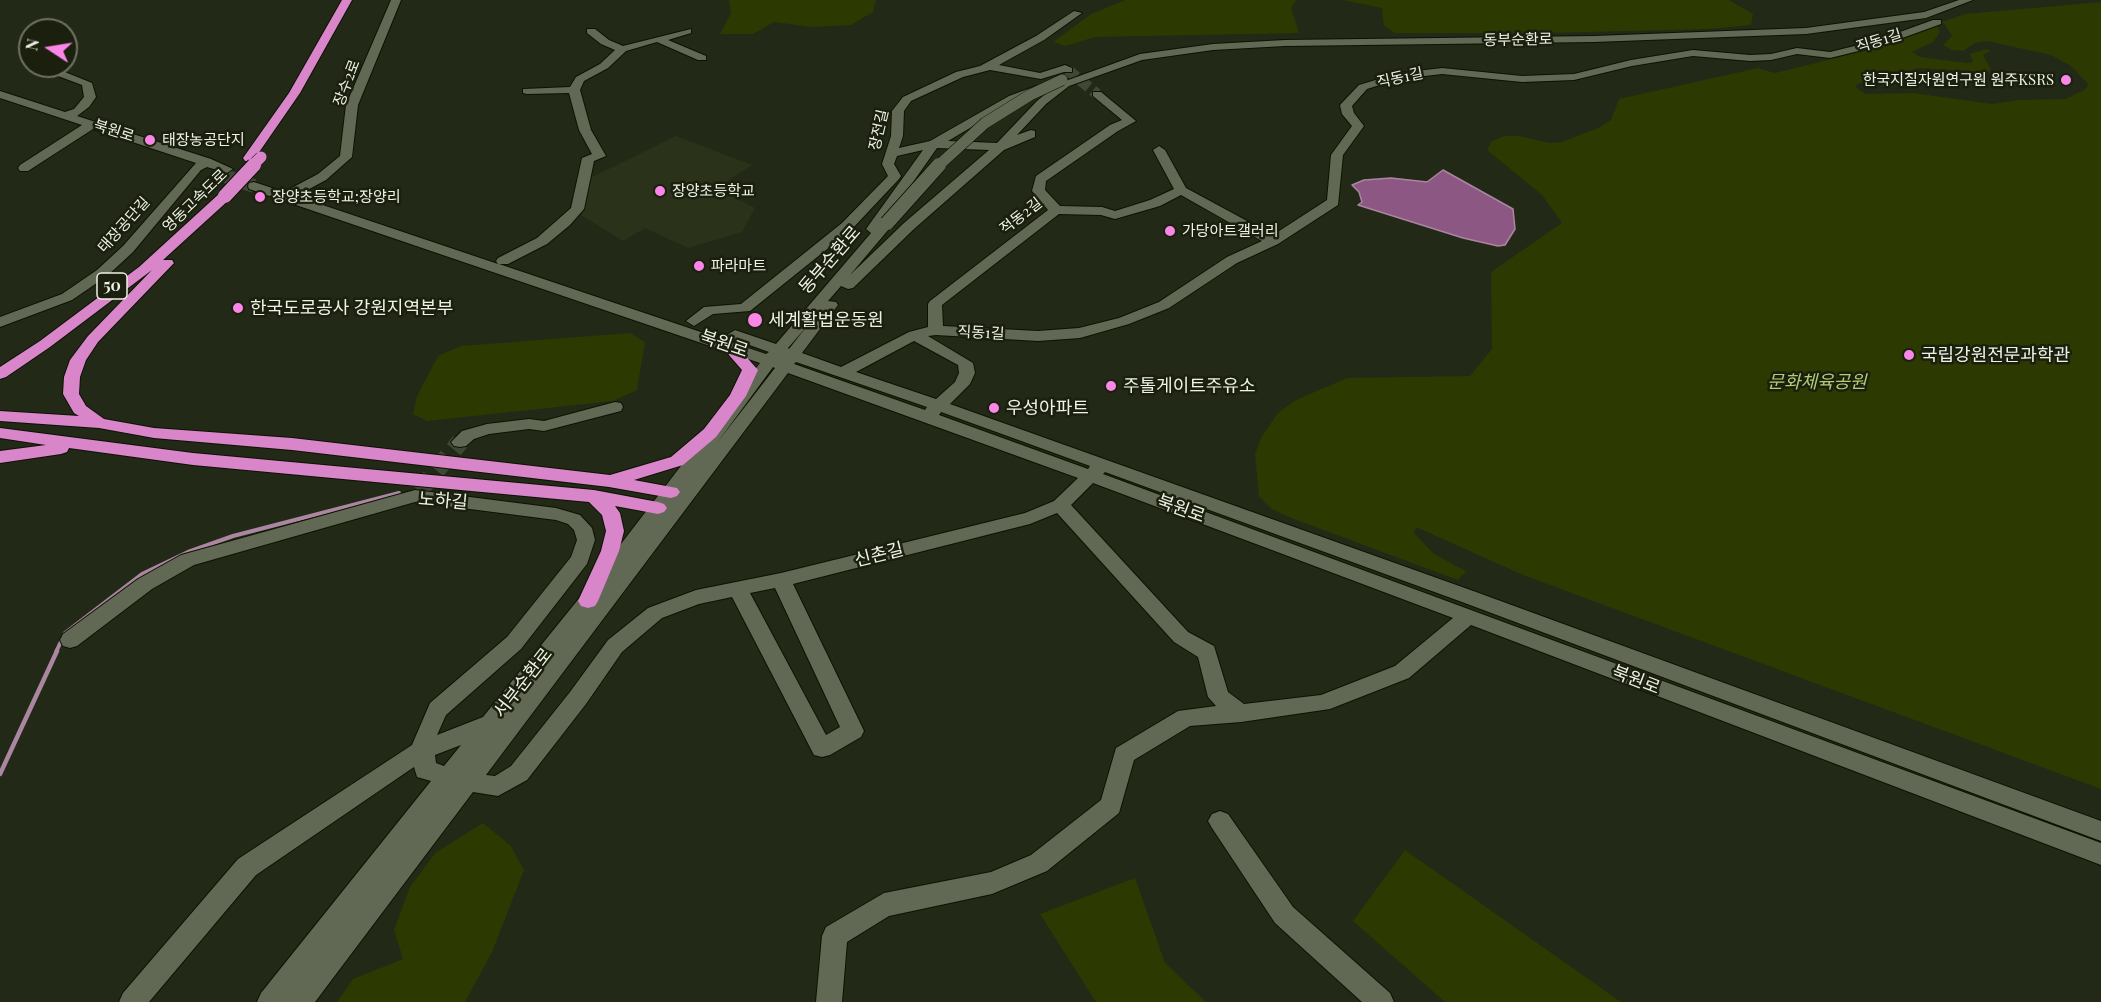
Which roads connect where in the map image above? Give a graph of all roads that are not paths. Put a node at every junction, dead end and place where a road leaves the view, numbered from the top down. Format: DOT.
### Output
graph roads {
  1 [pos="347,0"];
  2 [pos="357,0"];
  3 [pos="396,0"];
  4 [pos="1951,0"];
  5 [pos="1968,0"];
  6 [pos="1077,13"];
  7 [pos="1926,15"];
  8 [pos="591,31"];
  9 [pos="687,31"];
  10 [pos="660,40"];
  11 [pos="622,49"];
  12 [pos="702,58"];
  13 [pos="988,66"];
  14 [pos="73,78"];
  15 [pos="1064,80"];
  16 [pos="574,90"];
  17 [pos="527,91"];
  18 [pos="0,94"];
  19 [pos="1096,94"];
  20 [pos="0,100"];
  21 [pos="65,116"];
  22 [pos="87,126"];
  23 [pos="1031,134"];
  24 [pos="934,144"];
  25 [pos="1000,147"];
  26 [pos="1159,150"];
  27 [pos="891,153"];
  28 [pos="255,157"];
  29 [pos="202,164"];
  30 [pos="24,168"];
  31 [pos="224,172"];
  32 [pos="256,182"];
  33 [pos="1181,190"];
  34 [pos="290,194"];
  35 [pos="221,196"];
  36 [pos="1056,210"];
  37 [pos="192,228"];
  38 [pos="425,239"];
  39 [pos="1273,241"];
  40 [pos="502,261"];
  41 [pos="838,288"];
  42 [pos="694,321"];
  43 [pos="0,322"];
  44 [pos="804,330"];
  45 [pos="936,330"];
  46 [pos="914,335"];
  47 [pos="734,341"];
  48 [pos="782,357"];
  49 [pos="0,365"];
  50 [pos="832,373"];
  51 [pos="0,374"];
  52 [pos="761,396"];
  53 [pos="738,400"];
  54 [pos="615,407"];
  55 [pos="933,411"];
  56 [pos="0,416"];
  57 [pos="99,423"];
  58 [pos="715,430"];
  59 [pos="0,433"];
  60 [pos="460,442"];
  61 [pos="86,445"];
  62 [pos="0,457"];
  63 [pos="1097,471"];
  64 [pos="609,481"];
  65 [pos="594,496"];
  66 [pos="672,501"];
  67 [pos="1060,505"];
  68 [pos="781,580"];
  69 [pos="737,587"];
  70 [pos="588,601"];
  71 [pos="1468,617"];
  72 [pos="70,640"];
  73 [pos="1241,713"];
  74 [pos="490,724"];
  75 [pos="426,740"];
  76 [pos="459,779"];
  77 [pos="1220,821"];
  78 [pos="2101,831"];
  79 [pos="2101,854"];
  80 [pos="132,1002"];
  81 [pos="270,1002"];
  82 [pos="299,1002"];
  83 [pos="830,1002"];
  84 [pos="1381,1002"];
  1 -- 28 [label="highway, 영동고속도로 / 50"];
  2 -- 28 [label="highway, 영동고속도로 / 50"];
  3 -- 34 [label="street, 장수2로"];
  4 -- 15 [label="street, 동부순환로"];
  5 -- 7 [label="street, 동부순환로"];
  6 -- 13 [label="street, 장전길"];
  7 -- 15 [label="street, 동부순환로"];
  7 -- 39 [label="street, 직동1길"];
  8 -- 11 [label="street"];
  9 -- 10 [label="street"];
  10 -- 11 [label="street"];
  10 -- 12 [label="street"];
  11 -- 16 [label="street"];
  13 -- 15 [label="street"];
  13 -- 27 [label="street, 장전길"];
  14 -- 21 [label="street"];
  15 -- 24 [label="street"];
  15 -- 25 [label="street"];
  15 -- 41 [label="street, 동부순환로"];
  16 -- 17 [label="street"];
  16 -- 40 [label="street"];
  18 -- 21 [label="street, 북원로"];
  19 -- 36 [label="street, 적동2길"];
  20 -- 22 [label="street, 북원로"];
  21 -- 22 [label="street, 북원로"];
  22 -- 29 [label="street, 북원로"];
  22 -- 30 [label="street"];
  23 -- 25 [label="street"];
  24 -- 25 [label="street"];
  24 -- 27 [label="street"];
  24 -- 41 [label="street"];
  25 -- 41 [label="street"];
  26 -- 33 [label="street"];
  27 -- 42 [label="street, 장전길"];
  28 -- 35 [label="highway, 영동고속도로 / 50"];
  29 -- 31 [label="street, 북원로"];
  29 -- 43 [label="street, 태장공단길"];
  32 -- 34 [label="street, 북원로"];
  33 -- 36 [label="street"];
  33 -- 39 [label="street"];
  34 -- 38 [label="street, 북원로"];
  35 -- 37 [label="highway, 영동고속도로 / 50"];
  35 -- 49 [label="highway, 영동고속도로 / 50"];
  36 -- 45 [label="street, 적동2길"];
  37 -- 51 [label="highway, 영동고속도로 / 50"];
  37 -- 57 [label="highway"];
  38 -- 40 [label="street, 북원로"];
  38 -- 47 [label="street, 북원로"];
  39 -- 45 [label="street, 직동1길"];
  40 -- 42 [label="street, 북원로"];
  41 -- 44 [label="street, 동부순환로"];
  42 -- 47 [label="street, 북원로"];
  44 -- 47 [label="street"];
  44 -- 48 [label="street, 동부순환로"];
  44 -- 50 [label="street"];
  45 -- 46 [label="street, 직동1길"];
  46 -- 50 [label="street, 직동1길"];
  46 -- 55 [label="street"];
  47 -- 48 [label="street, 북원로"];
  47 -- 53 [label="highway"];
  48 -- 50 [label="street, 북원로"];
  48 -- 52 [label="street, 서부순환로"];
  48 -- 53 [label="street, 서부순환로"];
  50 -- 52 [label="street"];
  50 -- 55 [label="street, 북원로"];
  52 -- 66 [label="street, 서부순환로"];
  53 -- 58 [label="street, 서부순환로"];
  54 -- 60 [label="street"];
  55 -- 63 [label="street, 북원로"];
  56 -- 57 [label="highway"];
  57 -- 64 [label="highway"];
  58 -- 64 [label="highway"];
  58 -- 66 [label="street, 서부순환로"];
  59 -- 61 [label="highway"];
  61 -- 62 [label="highway"];
  61 -- 65 [label="highway"];
  63 -- 67 [label="street, 신촌길"];
  63 -- 71 [label="street, 북원로"];
  63 -- 78 [label="street, 북원로"];
  64 -- 66 [label="highway"];
  65 -- 66 [label="highway"];
  65 -- 70 [label="highway"];
  66 -- 70 [label="street, 서부순환로"];
  66 -- 76 [label="street, 서부순환로"];
  67 -- 68 [label="street, 신촌길"];
  67 -- 73 [label="street"];
  68 -- 69 [label="street, 신촌길"];
  68 -- 69 [label="street"];
  69 -- 76 [label="street, 신촌길"];
  70 -- 74 [label="street, 서부순환로"];
  71 -- 73 [label="street"];
  71 -- 79 [label="street, 북원로"];
  72 -- 75 [label="street, 노하길"];
  73 -- 83 [label="street"];
  74 -- 75 [label="street"];
  74 -- 76 [label="street, 서부순환로"];
  75 -- 76 [label="street, 신촌길"];
  75 -- 80 [label="street"];
  76 -- 81 [label="street, 서부순환로"];
  76 -- 82 [label="street, 서부순환로"];
  77 -- 84 [label="street"];
}
